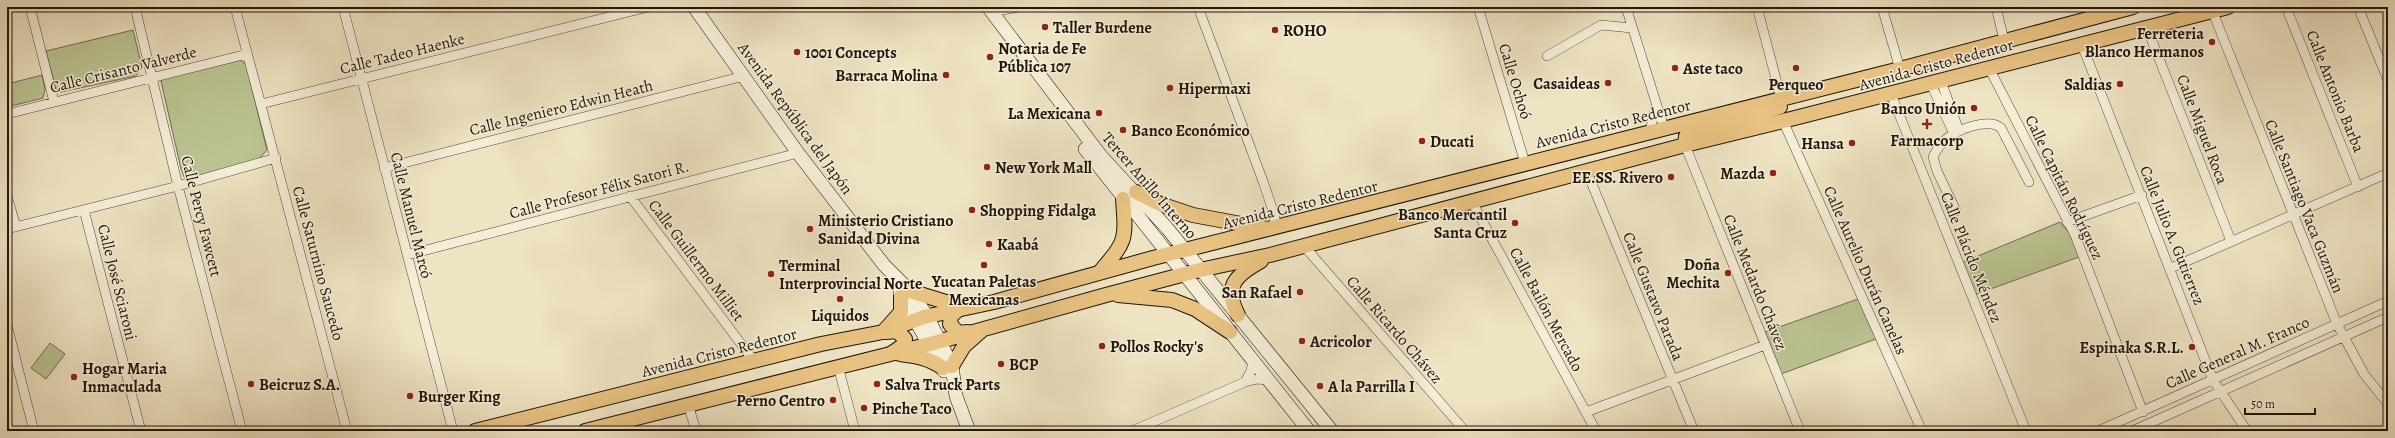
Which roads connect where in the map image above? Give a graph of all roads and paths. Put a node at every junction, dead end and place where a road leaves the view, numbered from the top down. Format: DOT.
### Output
graph roads {
  1 [pos="30,7"];
  2 [pos="135,7"];
  3 [pos="235,7"];
  4 [pos="343,7"];
  5 [pos="648,7"];
  6 [pos="694,7"];
  7 [pos="1019,7"];
  8 [pos="1198,7"];
  9 [pos="1478,7"];
  10 [pos="1626,7"];
  11 [pos="1757,7"];
  12 [pos="1882,7"];
  13 [pos="1996,7"];
  14 [pos="2133,7"];
  15 [pos="2228,7"];
  16 [pos="2286,7"];
  17 [pos="2358,7"];
  18 [pos="986,9"];
  19 [pos="2212,10"];
  20 [pos="2095,11"];
  21 [pos="1632,28"];
  22 [pos="2147,28"];
  23 [pos="2004,40"];
  24 [pos="2082,44"];
  25 [pos="247,54"];
  26 [pos="1547,56"];
  27 [pos="1989,68"];
  28 [pos="1900,69"];
  29 [pos="744,76"];
  30 [pos="153,77"];
  31 [pos="361,79"];
  32 [pos="2388,80"];
  33 [pos="1849,81"];
  34 [pos="1936,82"];
  35 [pos="1891,94"];
  36 [pos="1781,98"];
  37 [pos="54,102"];
  38 [pos="261,104"];
  39 [pos="1657,105"];
  40 [pos="7,114"];
  41 [pos="1783,122"];
  42 [pos="1657,129"];
  43 [pos="1957,133"];
  44 [pos="1685,144"];
  45 [pos="798,153"];
  46 [pos="276,158"];
  47 [pos="1525,163"];
  48 [pos="384,168"];
  49 [pos="1587,172"];
  50 [pos="2388,173"];
  51 [pos="2029,182"];
  52 [pos="178,186"];
  53 [pos="2358,187"];
  54 [pos="2142,195"];
  55 [pos="7,196"];
  56 [pos="630,196"];
  57 [pos="1129,196"];
  58 [pos="1472,202"];
  59 [pos="1271,206"];
  60 [pos="84,210"];
  61 [pos="1956,211"];
  62 [pos="2292,214"];
  63 [pos="2067,222"];
  64 [pos="1294,223"];
  65 [pos="11,228"];
  66 [pos="1272,229"];
  67 [pos="2231,241"];
  68 [pos="1304,246"];
  69 [pos="1185,251"];
  70 [pos="407,255"];
  71 [pos="1168,255"];
  72 [pos="1270,255"];
  73 [pos="2171,268"];
  74 [pos="1200,270"];
  75 [pos="1099,273"];
  76 [pos="1183,274"];
  77 [pos="906,293"];
  78 [pos="1106,294"];
  79 [pos="2388,301"];
  80 [pos="961,308"];
  81 [pos="1238,315"];
  82 [pos="2388,317"];
  83 [pos="921,318"];
  84 [pos="2337,324"];
  85 [pos="7,325"];
  86 [pos="976,331"];
  87 [pos="883,332"];
  88 [pos="1230,332"];
  89 [pos="2344,338"];
  90 [pos="935,343"];
  91 [pos="1765,345"];
  92 [pos="892,354"];
  93 [pos="1253,360"];
  94 [pos="754,361"];
  95 [pos="838,366"];
  96 [pos="947,367"];
  97 [pos="1269,380"];
  98 [pos="1673,380"];
  99 [pos="2213,380"];
  100 [pos="1245,382"];
  101 [pos="2222,393"];
  102 [pos="688,404"];
  103 [pos="2388,404"];
  104 [pos="1586,412"];
  105 [pos="2143,412"];
  106 [pos="2149,427"];
  107 [pos="1463,430"];
  108 [pos="1692,430"];
  109 [pos="34,431"];
  110 [pos="141,431"];
  111 [pos="242,431"];
  112 [pos="347,431"];
  113 [pos="453,431"];
  114 [pos="475,431"];
  115 [pos="587,431"];
  116 [pos="696,431"];
  117 [pos="855,431"];
  118 [pos="969,431"];
  119 [pos="1132,431"];
  120 [pos="1309,431"];
  121 [pos="1332,431"];
  122 [pos="1596,431"];
  123 [pos="1800,431"];
  124 [pos="1922,431"];
  125 [pos="2026,431"];
  126 [pos="2098,431"];
  127 [pos="2132,431"];
  128 [pos="2155,431"];
  129 [pos="2247,431"];
  1 -- 37 [label="street"];
  2 -- 30 [label="street, Calle Percy Fawcett"];
  3 -- 25 [label="street"];
  4 -- 31 [label="street, Calle Manuel Marcó"];
  5 -- 31 [label="street, Calle Tadeo Haenke"];
  6 -- 29 [label="main road, Avenida República del Japón"];
  7 -- 18 [label="street"];
  8 -- 59 [label="street"];
  9 -- 47 [label="street, Calle Ochoó"];
  10 -- 21 [label="street"];
  11 -- 36 [label="street"];
  12 -- 28 [label="street"];
  13 -- 23 [label="street"];
  14 -- 20 [label="main road, Avenida Cristo Redentor"];
  15 -- 19 [label="main road, Avenida Cristo Redentor"];
  16 -- 53 [label="street, Calle Antonio Barba"];
  17 -- 32 [label="street"];
  18 -- 57 [label="main road, Tercer Anillo Interno"];
  19 -- 22 [label="main road, Avenida Cristo Redentor"];
  19 -- 62 [label="street, Calle Santiago Vaca Guzmán"];
  20 -- 23 [label="main road, Avenida Cristo Redentor"];
  21 -- 26 [label="street"];
  21 -- 39 [label="street"];
  22 -- 24 [label="main road, Avenida Cristo Redentor"];
  22 -- 67 [label="street, Calle Miguel Roca"];
  23 -- 28 [label="main road, Avenida Cristo Redentor"];
  24 -- 27 [label="main road, Avenida Cristo Redentor"];
  24 -- 54 [label="street, Calle Julio A. Gutierrez"];
  25 -- 30 [label="street, Calle Crisanto Valverde"];
  25 -- 38 [label="street"];
  27 -- 34 [label="main road, Avenida Cristo Redentor"];
  27 -- 63 [label="street, Calle Capitán Rodríguez"];
  28 -- 33 [label="main road, Avenida Cristo Redentor"];
  29 -- 45 [label="main road, Avenida República del Japón"];
  29 -- 48 [label="street, Calle Ingeniero Edwin Heath"];
  30 -- 37 [label="street, Calle Crisanto Valverde"];
  30 -- 52 [label="street, Calle Percy Fawcett"];
  31 -- 38 [label="street, Calle Tadeo Haenke"];
  31 -- 48 [label="street, Calle Manuel Marcó"];
  33 -- 36 [label="main road, Avenida Cristo Redentor"];
  33 -- 44 [label="main road"];
  34 -- 35 [label="main road, Avenida Cristo Redentor"];
  34 -- 43 [label="street"];
  35 -- 41 [label="main road, Avenida Cristo Redentor"];
  35 -- 125 [label="street, Calle Plácido Méndez"];
  36 -- 42 [label="main road, Avenida Cristo Redentor"];
  37 -- 40 [label="street, Calle Crisanto Valverde"];
  38 -- 46 [label="street, Calle Saturnino Saucedo"];
  39 -- 42 [label="street"];
  39 -- 42 [label="street"];
  41 -- 44 [label="main road, Avenida Cristo Redentor"];
  41 -- 124 [label="street, Calle Aurelio Durán Canelas"];
  42 -- 47 [label="main road, Avenida Cristo Redentor"];
  42 -- 58 [label="main road"];
  43 -- 51 [label="street"];
  43 -- 61 [label="street"];
  44 -- 49 [label="main road, Avenida Cristo Redentor"];
  44 -- 91 [label="street, Calle Medardo Chávez"];
  45 -- 56 [label="street, Calle Profesor Félix Satori R."];
  45 -- 77 [label="main road, Avenida República del Japón"];
  46 -- 52 [label="street"];
  46 -- 112 [label="street, Calle Saturnino Saucedo"];
  47 -- 64 [label="main road, Avenida Cristo Redentor"];
  48 -- 70 [label="street, Calle Manuel Marcó"];
  49 -- 58 [label="main road, Avenida Cristo Redentor"];
  49 -- 98 [label="street, Calle Gustavo Parada"];
  50 -- 53 [label="street"];
  52 -- 60 [label="street"];
  52 -- 111 [label="street, Calle Percy Fawcett"];
  53 -- 62 [label="street"];
  54 -- 63 [label="street"];
  54 -- 73 [label="street, Calle Julio A. Gutierrez"];
  55 -- 65 [label="street"];
  56 -- 70 [label="street, Calle Profesor Félix Satori R."];
  56 -- 94 [label="street, Calle Guillermo Milliet"];
  57 -- 66 [label="main road"];
  57 -- 69 [label="main road, Tercer Anillo Interno"];
  57 -- 71 [label="main road, Tercer Anillo Interno"];
  57 -- 75 [label="main road"];
  58 -- 68 [label="main road, Avenida Cristo Redentor"];
  58 -- 104 [label="street, Calle Bailón Mercado"];
  59 -- 64 [label="street"];
  59 -- 66 [label="street"];
  60 -- 65 [label="street"];
  60 -- 110 [label="street, Calle José Sciaroni"];
  62 -- 67 [label="street"];
  62 -- 84 [label="street, Calle Santiago Vaca Guzmán"];
  63 -- 105 [label="street, Calle Capitán Rodríguez"];
  64 -- 66 [label="main road, Avenida Cristo Redentor"];
  66 -- 69 [label="main road, Avenida Cristo Redentor"];
  67 -- 73 [label="street"];
  68 -- 72 [label="main road, Avenida Cristo Redentor"];
  68 -- 107 [label="street, Calle Ricardo Chávez"];
  69 -- 71 [label="main road, Avenida Cristo Redentor"];
  69 -- 74 [label="main road, Tercer Anillo Interno"];
  70 -- 113 [label="street, Calle Manuel Marcó"];
  71 -- 75 [label="main road, Avenida Cristo Redentor"];
  71 -- 76 [label="main road, Tercer Anillo Interno"];
  72 -- 74 [label="main road, Avenida Cristo Redentor"];
  72 -- 81 [label="main road"];
  73 -- 99 [label="street, Calle Julio A. Gutierrez"];
  74 -- 76 [label="main road, Avenida Cristo Redentor"];
  74 -- 81 [label="main road, Tercer Anillo Interno"];
  75 -- 80 [label="main road, Avenida Cristo Redentor"];
  76 -- 78 [label="main road, Avenida Cristo Redentor"];
  76 -- 88 [label="main road, Tercer Anillo Interno"];
  77 -- 80 [label="main road"];
  77 -- 83 [label="main road, Avenida República del Japón"];
  77 -- 87 [label="main road"];
  78 -- 86 [label="main road, Avenida Cristo Redentor"];
  78 -- 88 [label="main road"];
  79 -- 84 [label="street, Calle General M. Franco"];
  80 -- 83 [label="main road, Avenida Cristo Redentor"];
  80 -- 86 [label="main road"];
  81 -- 121 [label="main road, Tercer Anillo Interno"];
  82 -- 89 [label="street, Calle General M. Franco"];
  83 -- 87 [label="main road, Avenida Cristo Redentor"];
  83 -- 90 [label="main road, Avenida República del Japón"];
  84 -- 89 [label="street, Calle Santiago Vaca Guzmán"];
  84 -- 99 [label="street, Calle General M. Franco"];
  85 -- 109 [label="street"];
  86 -- 90 [label="main road, Avenida Cristo Redentor"];
  86 -- 96 [label="main road"];
  87 -- 92 [label="main road"];
  87 -- 94 [label="main road, Avenida Cristo Redentor"];
  88 -- 93 [label="main road, Tercer Anillo Interno"];
  89 -- 101 [label="street, Calle General M. Franco"];
  89 -- 103 [label="street, Calle Santiago Vaca Guzmán"];
  90 -- 92 [label="main road, Avenida Cristo Redentor"];
  90 -- 96 [label="main road, Avenida República del Japón"];
  91 -- 98 [label="street"];
  91 -- 123 [label="street, Calle Medardo Chávez"];
  92 -- 95 [label="main road, Avenida Cristo Redentor"];
  92 -- 96 [label="main road"];
  93 -- 97 [label="main road, Tercer Anillo Interno"];
  93 -- 100 [label="street"];
  94 -- 114 [label="main road, Avenida Cristo Redentor"];
  95 -- 102 [label="main road, Avenida Cristo Redentor"];
  95 -- 117 [label="street"];
  96 -- 118 [label="main road, Avenida República del Japón"];
  97 -- 100 [label="street"];
  97 -- 120 [label="main road, Tercer Anillo Interno"];
  98 -- 104 [label="street"];
  98 -- 108 [label="street, Calle Gustavo Parada"];
  99 -- 101 [label="street, Calle Julio A. Gutierrez"];
  99 -- 105 [label="street, Calle General M. Franco"];
  100 -- 119 [label="street"];
  101 -- 106 [label="street, Calle General M. Franco"];
  101 -- 129 [label="street, Calle Julio A. Gutierrez"];
  102 -- 115 [label="main road, Avenida Cristo Redentor"];
  102 -- 116 [label="street"];
  104 -- 122 [label="street, Calle Bailón Mercado"];
  105 -- 126 [label="street, Calle General M. Franco"];
  106 -- 127 [label="street, Calle General M. Franco"];
  106 -- 128 [label="street"];
}
